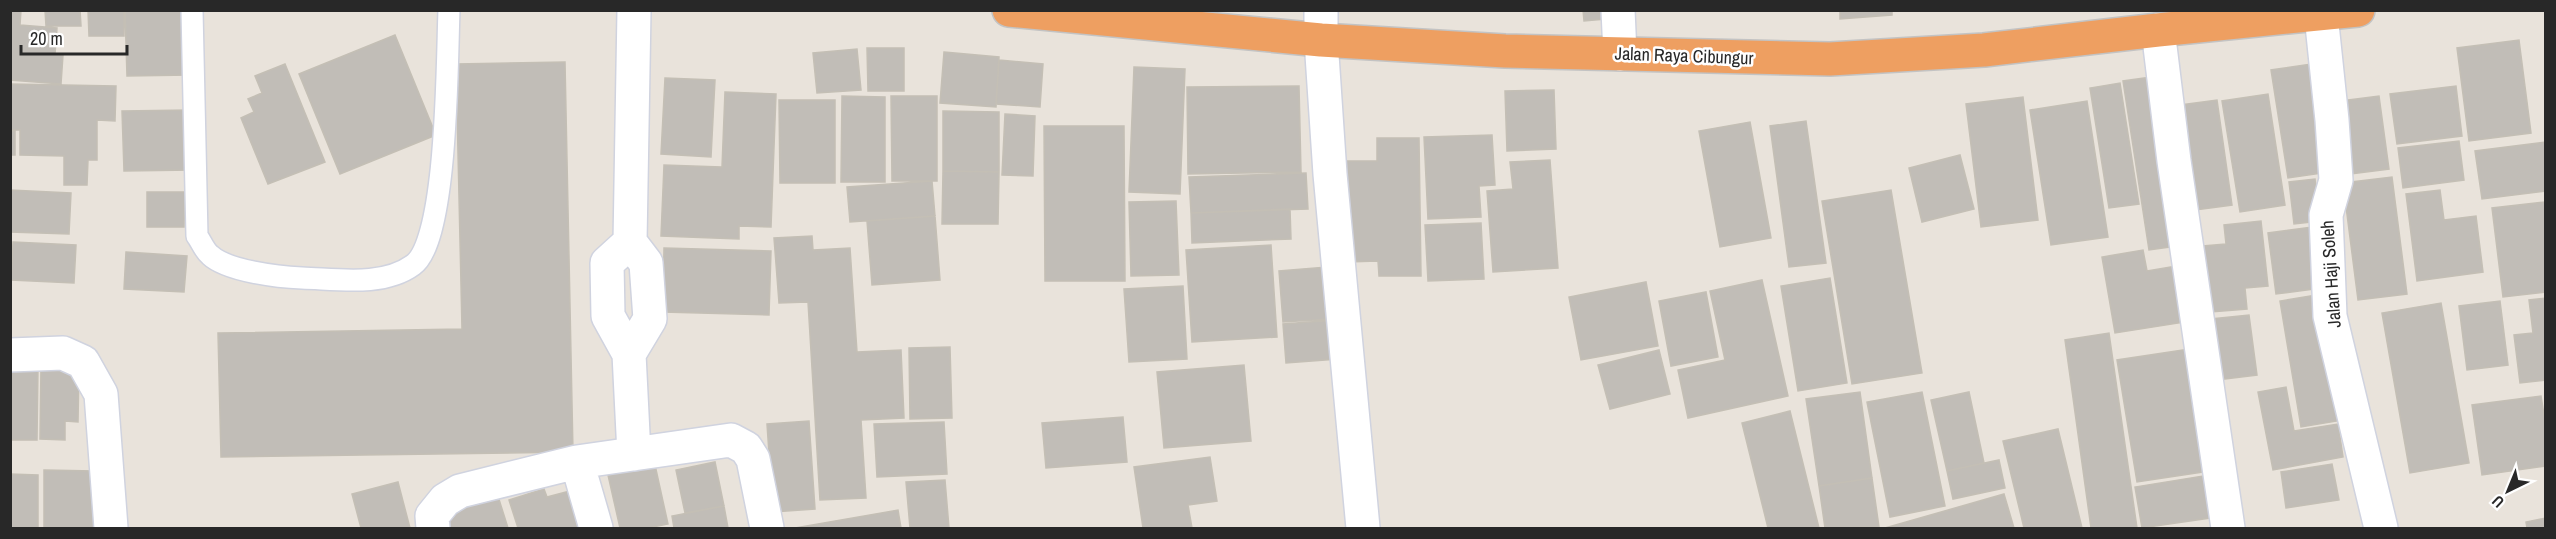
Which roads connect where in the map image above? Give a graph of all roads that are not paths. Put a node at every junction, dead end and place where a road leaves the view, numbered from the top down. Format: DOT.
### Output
graph roads {
  1 [pos="192,10"];
  2 [pos="449,10"];
  3 [pos="634,10"];
  4 [pos="1009,10"];
  5 [pos="1618,10"];
  6 [pos="2358,10"];
  7 [pos="2321,15"];
  8 [pos="1321,25"];
  9 [pos="2158,30"];
  10 [pos="1620,54"];
  11 [pos="10,355"];
  12 [pos="634,454"];
  13 [pos="577,462"];
  14 [pos="111,528"];
  15 [pos="433,528"];
  16 [pos="596,528"];
  17 [pos="767,528"];
  18 [pos="1363,528"];
  19 [pos="2228,528"];
  20 [pos="2381,528"];
  1 -- 2 [label="lane"];
  3 -- 12 [label="street"];
  4 -- 8 [label="highway, Jalan Raya Cibungur"];
  5 -- 10 [label="street"];
  6 -- 7 [label="highway, Jalan Raya Cibungur"];
  7 -- 9 [label="highway, Jalan Raya Cibungur"];
  7 -- 20 [label="street, Jalan Haji Soleh"];
  8 -- 10 [label="highway, Jalan Raya Cibungur"];
  8 -- 18 [label="street"];
  9 -- 10 [label="highway, Jalan Raya Cibungur"];
  9 -- 19 [label="street"];
  11 -- 14 [label="street"];
  12 -- 13 [label="street"];
  12 -- 17 [label="street"];
  13 -- 15 [label="street"];
  13 -- 16 [label="street"];
}
